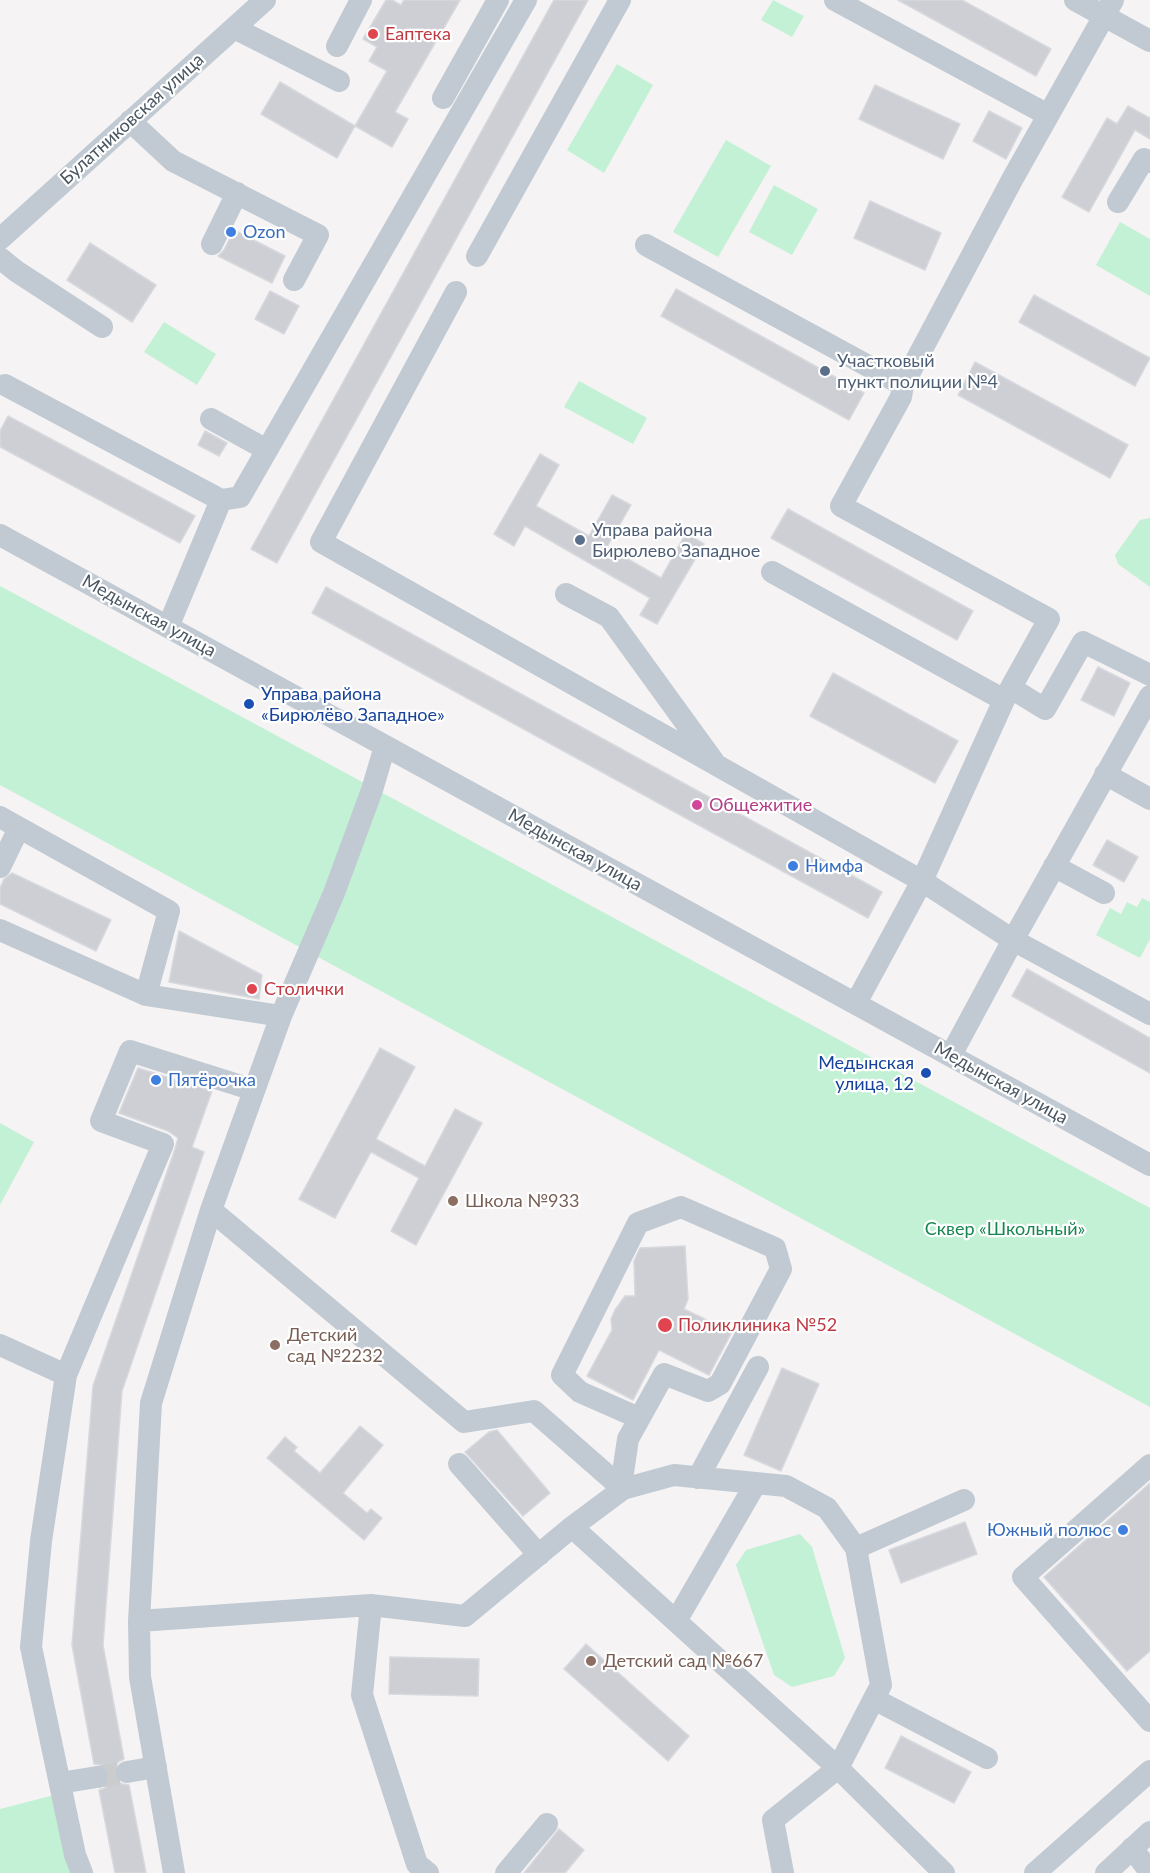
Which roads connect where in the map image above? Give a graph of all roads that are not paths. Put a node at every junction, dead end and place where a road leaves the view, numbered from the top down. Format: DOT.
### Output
graph roads {
  1 [pos="265,0"];
  2 [pos="361,0"];
  3 [pos="498,0"];
  4 [pos="526,0"];
  5 [pos="620,0"];
  6 [pos="835,0"];
  7 [pos="1075,0"];
  8 [pos="1108,8"];
  9 [pos="234,28"];
  10 [pos="1150,41"];
  11 [pos="337,46"];
  12 [pos="339,81"];
  13 [pos="443,99"];
  14 [pos="1048,116"];
  15 [pos="130,121"];
  16 [pos="1150,162"];
  17 [pos="237,193"];
  18 [pos="1118,202"];
  19 [pos="0,239"];
  20 [pos="212,244"];
  21 [pos="646,245"];
  22 [pos="477,256"];
  23 [pos="0,258"];
  24 [pos="294,280"];
  25 [pos="456,292"];
  26 [pos="102,327"];
  27 [pos="903,384"];
  28 [pos="5,385"];
  29 [pos="211,419"];
  30 [pos="267,450"];
  31 [pos="221,501"];
  32 [pos="0,535"];
  33 [pos="772,572"];
  34 [pos="566,594"];
  35 [pos="168,627"];
  36 [pos="1150,675"];
  37 [pos="1007,694"];
  38 [pos="1150,696"];
  39 [pos="385,746"];
  40 [pos="719,768"];
  41 [pos="1105,774"];
  42 [pos="1150,799"];
  43 [pos="10,822"];
  44 [pos="1054,866"];
  45 [pos="0,867"];
  46 [pos="922,881"];
  47 [pos="1104,893"];
  48 [pos="0,930"];
  49 [pos="1013,940"];
  50 [pos="146,995"];
  51 [pos="856,1003"];
  52 [pos="1150,1014"];
  53 [pos="281,1016"];
  54 [pos="951,1055"];
  55 [pos="254,1090"];
  56 [pos="1150,1165"];
  57 [pos="211,1210"];
  58 [pos="0,1345"];
  59 [pos="758,1368"];
  60 [pos="66,1375"];
  61 [pos="639,1418"];
  62 [pos="459,1464"];
  63 [pos="1150,1465"];
  64 [pos="698,1478"];
  65 [pos="756,1483"];
  66 [pos="622,1488"];
  67 [pos="964,1500"];
  68 [pos="572,1527"];
  69 [pos="856,1548"];
  70 [pos="539,1555"];
  71 [pos="371,1605"];
  72 [pos="139,1621"];
  73 [pos="676,1621"];
  74 [pos="874,1699"];
  75 [pos="1150,1721"];
  76 [pos="987,1758"];
  77 [pos="156,1767"];
  78 [pos="838,1768"];
  79 [pos="1150,1771"];
  80 [pos="127,1772"];
  81 [pos="97,1777"];
  82 [pos="60,1783"];
  83 [pos="547,1824"];
  84 [pos="1150,1832"];
  85 [pos="1132,1848"];
  86 [pos="1150,1872"];
  87 [pos="82,1873"];
  88 [pos="174,1873"];
  89 [pos="428,1873"];
  90 [pos="506,1873"];
  91 [pos="783,1873"];
  92 [pos="944,1873"];
  93 [pos="1035,1873"];
  94 [pos="1106,1873"];
  1 -- 9 [label="street, Булатниковская улица"];
  2 -- 11 [label="street"];
  3 -- 13 [label="street"];
  4 -- 30 [label="street"];
  5 -- 22 [label="street"];
  6 -- 14 [label="street"];
  7 -- 8 [label="street"];
  8 -- 10 [label="street"];
  8 -- 14 [label="street"];
  9 -- 12 [label="street"];
  9 -- 15 [label="street, Булатниковская улица"];
  14 -- 27 [label="street"];
  15 -- 17 [label="street"];
  15 -- 19 [label="street, Булатниковская улица"];
  16 -- 18 [label="street"];
  17 -- 20 [label="street"];
  17 -- 24 [label="street"];
  21 -- 27 [label="street"];
  23 -- 26 [label="street"];
  25 -- 40 [label="street"];
  27 -- 37 [label="street"];
  28 -- 31 [label="street"];
  29 -- 30 [label="street"];
  30 -- 31 [label="street"];
  31 -- 35 [label="street"];
  32 -- 35 [label="street, Медынская улица"];
  33 -- 37 [label="street"];
  34 -- 40 [label="street"];
  35 -- 39 [label="street, Медынская улица"];
  36 -- 37 [label="street"];
  37 -- 46 [label="street"];
  38 -- 41 [label="street"];
  39 -- 51 [label="street, Медынская улица"];
  39 -- 53 [label="street"];
  40 -- 46 [label="street"];
  41 -- 42 [label="street"];
  41 -- 44 [label="street"];
  43 -- 45 [label="street"];
  43 -- 50 [label="street"];
  44 -- 47 [label="street"];
  44 -- 49 [label="street"];
  46 -- 49 [label="street"];
  46 -- 51 [label="street"];
  48 -- 50 [label="street"];
  49 -- 52 [label="street"];
  49 -- 54 [label="street"];
  50 -- 53 [label="street"];
  51 -- 54 [label="street, Медынская улица"];
  53 -- 55 [label="street"];
  54 -- 56 [label="street, Медынская улица"];
  55 -- 57 [label="street"];
  55 -- 60 [label="street"];
  57 -- 66 [label="street"];
  57 -- 72 [label="street"];
  58 -- 60 [label="street"];
  59 -- 64 [label="street"];
  60 -- 82 [label="street"];
  61 -- 61 [label="street"];
  61 -- 66 [label="street"];
  62 -- 70 [label="street"];
  63 -- 75 [label="street"];
  64 -- 65 [label="street"];
  64 -- 66 [label="street"];
  65 -- 69 [label="street"];
  65 -- 73 [label="street"];
  66 -- 68 [label="street"];
  67 -- 69 [label="street"];
  68 -- 70 [label="street"];
  68 -- 73 [label="street"];
  69 -- 74 [label="street"];
  70 -- 71 [label="street"];
  71 -- 72 [label="street"];
  71 -- 89 [label="street"];
  72 -- 77 [label="street"];
  73 -- 78 [label="street"];
  74 -- 76 [label="street"];
  74 -- 78 [label="street"];
  77 -- 80 [label="street"];
  77 -- 88 [label="street"];
  78 -- 91 [label="street"];
  78 -- 92 [label="street"];
  79 -- 93 [label="street"];
  81 -- 82 [label="street"];
  82 -- 87 [label="street"];
  83 -- 90 [label="street"];
  84 -- 85 [label="street"];
  85 -- 86 [label="street"];
  85 -- 94 [label="street"];
}
